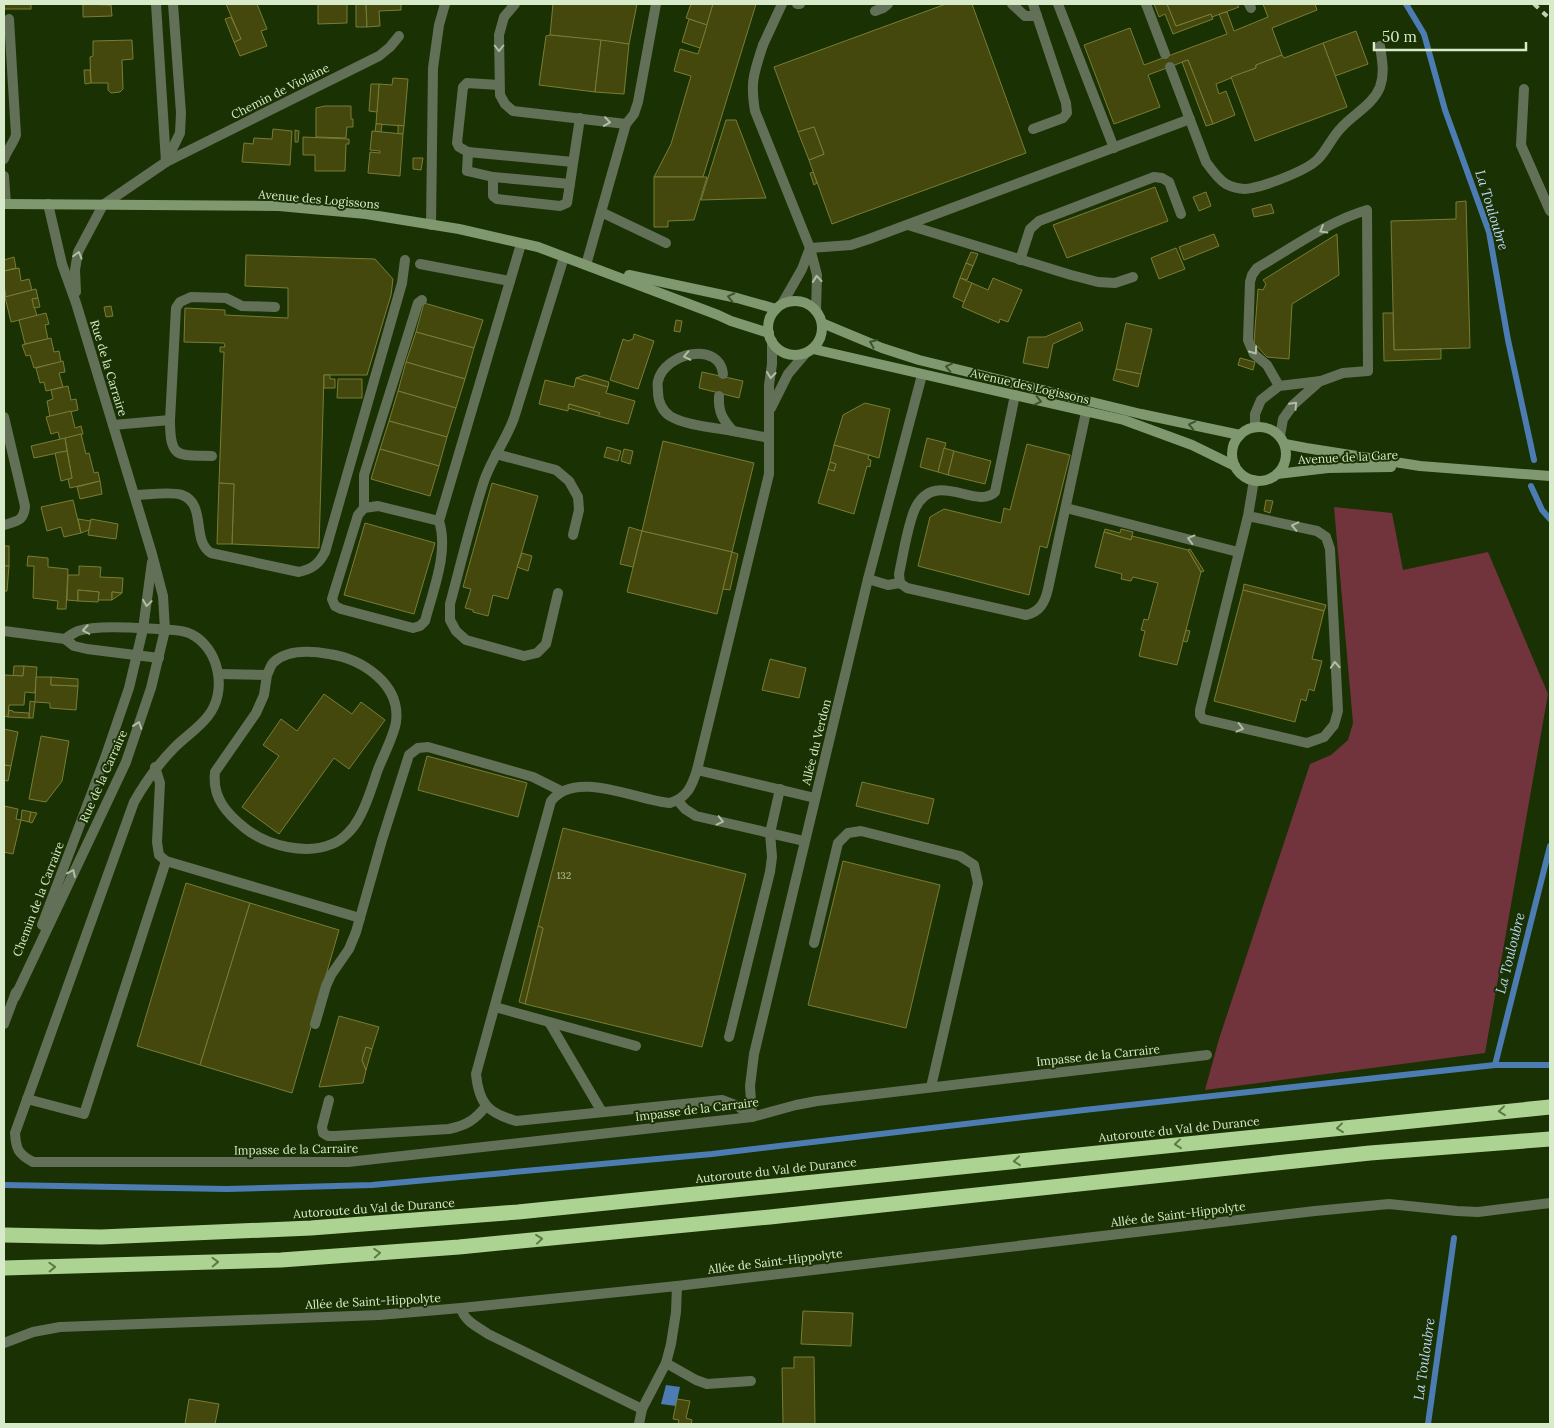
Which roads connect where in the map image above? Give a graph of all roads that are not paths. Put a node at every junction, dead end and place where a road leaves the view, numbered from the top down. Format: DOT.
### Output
graph roads {
  1 [pos="156,4"];
  2 [pos="174,4"];
  3 [pos="445,4"];
  4 [pos="515,4"];
  5 [pos="656,4"];
  6 [pos="782,4"];
  7 [pos="888,4"];
  8 [pos="1012,4"];
  9 [pos="1033,4"];
  10 [pos="1058,4"];
  11 [pos="1146,4"];
  12 [pos="875,11"];
  13 [pos="1037,16"];
  14 [pos="9,19"];
  15 [pos="399,36"];
  16 [pos="1380,46"];
  17 [pos="1165,54"];
  18 [pos="1170,68"];
  19 [pos="500,85"];
  20 [pos="1524,90"];
  21 [pos="580,118"];
  22 [pos="1190,119"];
  23 [pos="626,124"];
  24 [pos="1033,129"];
  25 [pos="1114,148"];
  26 [pos="468,152"];
  27 [pos="4,158"];
  28 [pos="166,162"];
  29 [pos="573,162"];
  30 [pos="4,176"];
  31 [pos="493,177"];
  32 [pos="570,184"];
  33 [pos="5,204"];
  34 [pos="48,204"];
  35 [pos="102,205"];
  36 [pos="1550,211"];
  37 [pos="601,212"];
  38 [pos="1182,214"];
  39 [pos="432,225"];
  40 [pos="908,225"];
  41 [pos="666,243"];
  42 [pos="521,244"];
  43 [pos="810,248"];
  44 [pos="564,257"];
  45 [pos="405,260"];
  46 [pos="1020,260"];
  47 [pos="420,264"];
  48 [pos="591,266"];
  49 [pos="1133,277"];
  50 [pos="510,281"];
  51 [pos="422,300"];
  52 [pos="76,303"];
  53 [pos="275,307"];
  54 [pos="779,307"];
  55 [pos="816,311"];
  56 [pos="822,323"];
  57 [pos="770,337"];
  58 [pos="809,352"];
  59 [pos="723,374"];
  60 [pos="922,375"];
  61 [pos="1321,381"];
  62 [pos="1279,386"];
  63 [pos="719,396"];
  64 [pos="1015,396"];
  65 [pos="771,408"];
  66 [pos="1086,412"];
  67 [pos="4,418"];
  68 [pos="170,420"];
  69 [pos="113,425"];
  70 [pos="1255,426"];
  71 [pos="734,431"];
  72 [pos="1240,435"];
  73 [pos="769,438"];
  74 [pos="1282,440"];
  75 [pos="496,454"];
  76 [pos="212,456"];
  77 [pos="1235,466"];
  78 [pos="1420,466"];
  79 [pos="1277,474"];
  80 [pos="1550,476"];
  81 [pos="1254,480"];
  82 [pos="135,496"];
  83 [pos="364,508"];
  84 [pos="1066,508"];
  85 [pos="1248,516"];
  86 [pos="439,521"];
  87 [pos="4,525"];
  88 [pos="573,535"];
  89 [pos="1238,552"];
  90 [pos="152,554"];
  91 [pos="868,579"];
  92 [pos="900,583"];
  93 [pos="558,593"];
  94 [pos="144,628"];
  95 [pos="164,630"];
  96 [pos="4,631"];
  97 [pos="65,639"];
  98 [pos="136,655"];
  99 [pos="159,658"];
  100 [pos="219,674"];
  101 [pos="267,675"];
  102 [pos="155,767"];
  103 [pos="697,770"];
  104 [pos="95,783"];
  105 [pos="780,789"];
  106 [pos="561,791"];
  107 [pos="815,798"];
  108 [pos="678,801"];
  109 [pos="770,833"];
  110 [pos="804,841"];
  111 [pos="166,861"];
  112 [pos="360,918"];
  113 [pos="814,944"];
  114 [pos="15,997"];
  115 [pos="495,1007"];
  116 [pos="549,1022"];
  117 [pos="4,1024"];
  118 [pos="315,1024"];
  119 [pos="729,1037"];
  120 [pos="636,1046"];
  121 [pos="1208,1055"];
  122 [pos="931,1087"];
  123 [pos="27,1099"];
  124 [pos="329,1100"];
  125 [pos="486,1106"];
  126 [pos="1550,1107"];
  127 [pos="602,1112"];
  128 [pos="752,1117"];
  129 [pos="1550,1139"];
  130 [pos="1550,1203"];
  131 [pos="4,1235"];
  132 [pos="4,1268"];
  133 [pos="677,1286"];
  134 [pos="461,1308"];
  135 [pos="4,1343"];
  136 [pos="666,1363"];
  137 [pos="751,1381"];
  138 [pos="642,1409"];
  139 [pos="639,1424"];
  1 -- 28 [label="street"];
  2 -- 28 [label="street"];
  3 -- 39 [label="street"];
  4 -- 19 [label="street, one-way"];
  5 -- 23 [label="street"];
  6 -- 43 [label="street"];
  7 -- 12 [label="street"];
  8 -- 13 [label="street"];
  9 -- 13 [label="street"];
  10 -- 25 [label="street"];
  11 -- 17 [label="street"];
  13 -- 24 [label="street"];
  14 -- 27 [label="street"];
  15 -- 28 [label="street, Chemin de Violaine"];
  16 -- 22 [label="street"];
  18 -- 22 [label="street"];
  19 -- 21 [label="street"];
  19 -- 26 [label="street"];
  20 -- 36 [label="street"];
  21 -- 23 [label="street, one-way"];
  21 -- 29 [label="street"];
  22 -- 25 [label="street"];
  23 -- 37 [label="street"];
  25 -- 40 [label="street"];
  26 -- 29 [label="street"];
  26 -- 31 [label="street"];
  28 -- 35 [label="street, Chemin de Violaine"];
  29 -- 32 [label="street"];
  30 -- 33 [label="street"];
  31 -- 32 [label="street"];
  31 -- 32 [label="street"];
  33 -- 34 [label="main road, Avenue des Logissons"];
  34 -- 35 [label="main road, Avenue des Logissons"];
  34 -- 52 [label="street, Rue de la Carraire"];
  35 -- 39 [label="main road, Avenue des Logissons"];
  52 -- 35 [label="street, Rue de la Carraire, one-way"];
  37 -- 41 [label="street"];
  37 -- 48 [label="street"];
  38 -- 46 [label="street"];
  39 -- 42 [label="main road, Avenue des Logissons"];
  40 -- 43 [label="street"];
  40 -- 46 [label="street"];
  42 -- 44 [label="main road, Avenue des Logissons"];
  42 -- 50 [label="street"];
  43 -- 54 [label="street"];
  55 -- 43 [label="street, one-way"];
  44 -- 48 [label="main road, Avenue des Logissons"];
  44 -- 75 [label="street"];
  45 -- 82 [label="street"];
  46 -- 49 [label="street"];
  47 -- 50 [label="street"];
  54 -- 48 [label="main road, Avenue des Logissons, one-way"];
  48 -- 57 [label="main road, Avenue des Logissons"];
  50 -- 86 [label="street"];
  51 -- 83 [label="street"];
  52 -- 69 [label="street, Rue de la Carraire"];
  53 -- 68 [label="street"];
  54 -- 55 [label="main road"];
  54 -- 57 [label="main road"];
  55 -- 56 [label="main road"];
  56 -- 58 [label="main road"];
  72 -- 56 [label="main road, Avenue des Logissons, one-way"];
  57 -- 58 [label="main road"];
  57 -- 65 [label="street, one-way"];
  58 -- 60 [label="main road, Avenue des Logissons"];
  58 -- 65 [label="street"];
  59 -- 71 [label="street, one-way"];
  60 -- 64 [label="main road, Avenue des Logissons"];
  60 -- 91 [label="street, Allée du Verdon"];
  61 -- 62 [label="street"];
  61 -- 62 [label="street, one-way"];
  74 -- 61 [label="street, one-way"];
  62 -- 70 [label="street"];
  63 -- 71 [label="street"];
  64 -- 66 [label="main road, Avenue des Logissons, one-way"];
  64 -- 92 [label="street"];
  65 -- 73 [label="street"];
  66 -- 77 [label="main road, Avenue des Logissons"];
  66 -- 84 [label="street"];
  67 -- 87 [label="street"];
  68 -- 69 [label="street"];
  68 -- 76 [label="street"];
  69 -- 82 [label="street, Rue de la Carraire"];
  70 -- 72 [label="main road"];
  70 -- 74 [label="main road, Avenue de la Gare"];
  71 -- 73 [label="street"];
  72 -- 77 [label="main road"];
  73 -- 103 [label="street"];
  74 -- 78 [label="main road, Avenue de la Gare"];
  74 -- 79 [label="main road, Avenue de la Gare"];
  75 -- 88 [label="street"];
  75 -- 93 [label="street"];
  77 -- 81 [label="main road"];
  78 -- 79 [label="main road, Avenue de la Gare"];
  78 -- 80 [label="main road, Avenue de la Gare"];
  79 -- 81 [label="main road, Avenue de la Gare"];
  81 -- 85 [label="street"];
  82 -- 90 [label="street, Rue de la Carraire"];
  83 -- 86 [label="street"];
  83 -- 86 [label="street"];
  89 -- 84 [label="street, one-way"];
  84 -- 92 [label="street"];
  85 -- 89 [label="street"];
  89 -- 85 [label="street, one-way"];
  90 -- 94 [label="street, Rue de la Carraire, one-way"];
  90 -- 95 [label="street, Rue de la Carraire"];
  91 -- 92 [label="street"];
  91 -- 107 [label="street, Allée du Verdon"];
  94 -- 95 [label="street, Impasse de la Carraire"];
  94 -- 97 [label="street, Impasse de la Carraire, one-way"];
  94 -- 98 [label="street, Rue de la Carraire"];
  95 -- 99 [label="street, Rue de la Carraire"];
  95 -- 100 [label="street, Impasse de la Carraire"];
  96 -- 97 [label="street"];
  97 -- 98 [label="street"];
  98 -- 99 [label="street"];
  98 -- 104 [label="street, Rue de la Carraire"];
  114 -- 99 [label="street, Rue de la Carraire, one-way"];
  100 -- 101 [label="street"];
  100 -- 102 [label="street, Impasse de la Carraire"];
  101 -- 101 [label="street"];
  102 -- 111 [label="street"];
  102 -- 123 [label="street, Impasse de la Carraire"];
  103 -- 105 [label="street"];
  103 -- 108 [label="street"];
  104 -- 114 [label="street, Chemin de la Carraire"];
  105 -- 107 [label="street"];
  105 -- 109 [label="street"];
  106 -- 108 [label="street"];
  106 -- 112 [label="street"];
  106 -- 115 [label="street"];
  107 -- 110 [label="street, Allée du Verdon"];
  108 -- 109 [label="street, one-way"];
  109 -- 110 [label="street"];
  109 -- 119 [label="street"];
  110 -- 128 [label="street, Allée du Verdon"];
  111 -- 112 [label="street"];
  111 -- 123 [label="street"];
  112 -- 118 [label="street"];
  113 -- 122 [label="street"];
  114 -- 117 [label="street, Chemin de la Carraire"];
  115 -- 116 [label="street"];
  115 -- 125 [label="street"];
  116 -- 120 [label="street"];
  116 -- 127 [label="street"];
  121 -- 122 [label="street, Impasse de la Carraire"];
  122 -- 128 [label="street, Impasse de la Carraire"];
  123 -- 128 [label="street, Impasse de la Carraire"];
  124 -- 125 [label="street"];
  125 -- 127 [label="street"];
  126 -- 131 [label="highway, Autoroute du Val de Durance, one-way"];
  127 -- 128 [label="street"];
  132 -- 129 [label="highway, one-way"];
  130 -- 133 [label="street, Allée de Saint-Hippolyte"];
  133 -- 134 [label="street, Allée de Saint-Hippolyte"];
  133 -- 136 [label="street"];
  134 -- 135 [label="street, Allée de Saint-Hippolyte"];
  134 -- 138 [label="street"];
  136 -- 137 [label="street"];
  136 -- 138 [label="street"];
  138 -- 139 [label="street"];
}
